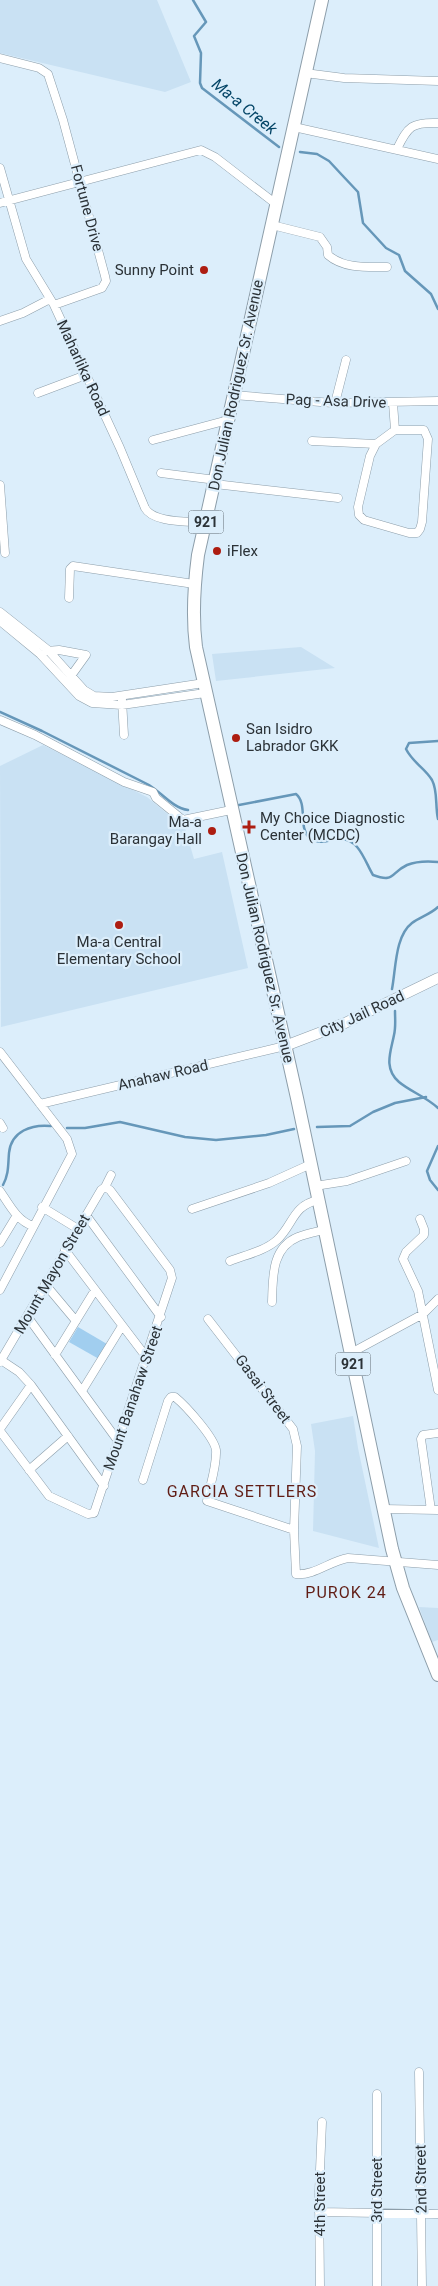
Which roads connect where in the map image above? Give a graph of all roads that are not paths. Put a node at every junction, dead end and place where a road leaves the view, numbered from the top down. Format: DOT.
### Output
graph roads {
  1 [pos="322,0"];
  2 [pos="0,58"];
  3 [pos="305,74"];
  4 [pos="438,81"];
  5 [pos="438,123"];
  6 [pos="294,126"];
  7 [pos="397,149"];
  8 [pos="438,159"];
  9 [pos="0,168"];
  10 [pos="79,180"];
  11 [pos="9,200"];
  12 [pos="0,202"];
  13 [pos="276,204"];
  14 [pos="272,225"];
  15 [pos="388,267"];
  16 [pos="52,302"];
  17 [pos="0,321"];
  18 [pos="346,360"];
  19 [pos="86,375"];
  20 [pos="38,393"];
  21 [pos="233,395"];
  22 [pos="438,401"];
  23 [pos="394,403"];
  24 [pos="335,404"];
  25 [pos="228,420"];
  26 [pos="395,430"];
  27 [pos="153,440"];
  28 [pos="312,441"];
  29 [pos="376,444"];
  30 [pos="161,473"];
  31 [pos="215,482"];
  32 [pos="0,485"];
  33 [pos="338,498"];
  34 [pos="2,523"];
  35 [pos="206,523"];
  36 [pos="5,553"];
  37 [pos="194,584"];
  38 [pos="70,598"];
  39 [pos="0,612"];
  40 [pos="0,621"];
  41 [pos="48,650"];
  42 [pos="40,654"];
  43 [pos="68,679"];
  44 [pos="180,687"];
  45 [pos="205,688"];
  46 [pos="165,689"];
  47 [pos="122,696"];
  48 [pos="181,696"];
  49 [pos="166,698"];
  50 [pos="122,705"];
  51 [pos="0,720"];
  52 [pos="124,735"];
  53 [pos="231,810"];
  54 [pos="438,978"];
  55 [pos="285,1046"];
  56 [pos="0,1052"];
  57 [pos="40,1104"];
  58 [pos="406,1161"];
  59 [pos="311,1164"];
  60 [pos="111,1174"];
  61 [pos="315,1186"];
  62 [pos="105,1187"];
  63 [pos="0,1191"];
  64 [pos="318,1200"];
  65 [pos="42,1207"];
  66 [pos="192,1209"];
  67 [pos="17,1215"];
  68 [pos="86,1215"];
  69 [pos="420,1218"];
  70 [pos="33,1226"];
  71 [pos="78,1229"];
  72 [pos="324,1230"];
  73 [pos="0,1243"];
  74 [pos="65,1250"];
  75 [pos="230,1261"];
  76 [pos="46,1284"];
  77 [pos="0,1290"];
  78 [pos="95,1290"];
  79 [pos="438,1299"];
  80 [pos="272,1302"];
  81 [pos="423,1314"];
  82 [pos="27,1316"];
  83 [pos="161,1317"];
  84 [pos="208,1319"];
  85 [pos="76,1321"];
  86 [pos="122,1326"];
  87 [pos="351,1353"];
  88 [pos="55,1355"];
  89 [pos="147,1358"];
  90 [pos="1,1361"];
  91 [pos="31,1385"];
  92 [pos="438,1390"];
  93 [pos="82,1391"];
  94 [pos="0,1430"];
  95 [pos="438,1434"];
  96 [pos="68,1436"];
  97 [pos="118,1441"];
  98 [pos="29,1470"];
  99 [pos="144,1480"];
  100 [pos="104,1486"];
  101 [pos="383,1509"];
  102 [pos="434,1510"];
  103 [pos="294,1530"];
  104 [pos="395,1562"];
  105 [pos="438,1565"];
  106 [pos="438,1675"];
  107 [pos="419,2072"];
  108 [pos="377,2094"];
  109 [pos="322,2122"];
  110 [pos="319,2212"];
  111 [pos="376,2212"];
  112 [pos="422,2214"];
  113 [pos="438,2214"];
  114 [pos="320,2286"];
  115 [pos="377,2286"];
  116 [pos="422,2286"];
  1 -- 3 [label="main road, Don Julian Rodriguez Sr. Avenue / 921"];
  2 -- 10 [label="street, Fortune Drive"];
  3 -- 4 [label="street"];
  3 -- 6 [label="main road, Don Julian Rodriguez Sr. Avenue / 921"];
  5 -- 7 [label="street"];
  6 -- 7 [label="street"];
  6 -- 13 [label="main road, Don Julian Rodriguez Sr. Avenue / 921"];
  7 -- 8 [label="street"];
  9 -- 11 [label="street, Maharlika Road"];
  10 -- 11 [label="street"];
  10 -- 13 [label="street"];
  10 -- 16 [label="street, Fortune Drive"];
  11 -- 12 [label="street"];
  11 -- 16 [label="street, Maharlika Road"];
  13 -- 14 [label="main road, Don Julian Rodriguez Sr. Avenue / 921"];
  14 -- 15 [label="street"];
  14 -- 21 [label="main road, Don Julian Rodriguez Sr. Avenue / 921"];
  16 -- 17 [label="street"];
  16 -- 19 [label="street, Maharlika Road"];
  18 -- 24 [label="street"];
  19 -- 20 [label="street"];
  19 -- 35 [label="street, Maharlika Road"];
  21 -- 24 [label="street, Pag - Asa Drive"];
  21 -- 25 [label="main road, Don Julian Rodriguez Sr. Avenue / 921"];
  22 -- 23 [label="street, Pag - Asa Drive"];
  23 -- 24 [label="street, Pag - Asa Drive"];
  23 -- 26 [label="street"];
  25 -- 27 [label="street"];
  25 -- 31 [label="main road, Don Julian Rodriguez Sr. Avenue / 921"];
  26 -- 29 [label="street"];
  26 -- 29 [label="street"];
  28 -- 29 [label="street"];
  30 -- 31 [label="street"];
  31 -- 33 [label="street"];
  31 -- 35 [label="main road, Don Julian Rodriguez Sr. Avenue / 921"];
  32 -- 34 [label="street"];
  34 -- 36 [label="street"];
  35 -- 37 [label="main road, Don Julian Rodriguez Sr. Avenue / 921"];
  37 -- 38 [label="street"];
  37 -- 45 [label="main road, Don Julian Rodriguez Sr. Avenue / 921"];
  39 -- 41 [label="street"];
  40 -- 42 [label="street"];
  41 -- 42 [label="street"];
  41 -- 43 [label="street"];
  41 -- 43 [label="street"];
  42 -- 43 [label="street"];
  43 -- 47 [label="street"];
  43 -- 50 [label="street"];
  44 -- 45 [label="street"];
  44 -- 46 [label="street"];
  44 -- 48 [label="street"];
  45 -- 48 [label="street"];
  45 -- 53 [label="main road, Don Julian Rodriguez Sr. Avenue / 921"];
  46 -- 47 [label="street"];
  46 -- 49 [label="street"];
  47 -- 50 [label="street"];
  48 -- 49 [label="street"];
  49 -- 50 [label="street"];
  50 -- 52 [label="street"];
  51 -- 53 [label="street"];
  53 -- 55 [label="main road, Don Julian Rodriguez Sr. Avenue / 921"];
  54 -- 55 [label="street, City Jail Road"];
  55 -- 57 [label="street, Anahaw Road"];
  55 -- 59 [label="main road, Don Julian Rodriguez Sr. Avenue / 921"];
  56 -- 57 [label="street"];
  57 -- 65 [label="street"];
  58 -- 61 [label="street"];
  59 -- 61 [label="main road, Don Julian Rodriguez Sr. Avenue / 921"];
  59 -- 66 [label="street"];
  60 -- 62 [label="street, Mount Mayon Street"];
  61 -- 64 [label="main road, Don Julian Rodriguez Sr. Avenue / 921"];
  62 -- 68 [label="street, Mount Mayon Street"];
  62 -- 83 [label="street, Mount Banahaw Street"];
  63 -- 67 [label="street"];
  64 -- 72 [label="main road, Don Julian Rodriguez Sr. Avenue / 921"];
  64 -- 75 [label="street"];
  65 -- 70 [label="street"];
  65 -- 71 [label="street"];
  67 -- 70 [label="street"];
  67 -- 73 [label="street"];
  68 -- 71 [label="street, Mount Mayon Street"];
  68 -- 83 [label="street"];
  69 -- 81 [label="street"];
  70 -- 77 [label="street"];
  71 -- 74 [label="street, Mount Mayon Street"];
  72 -- 80 [label="street"];
  72 -- 87 [label="main road, Don Julian Rodriguez Sr. Avenue / 921"];
  74 -- 76 [label="street, Mount Mayon Street"];
  74 -- 78 [label="street"];
  76 -- 82 [label="street, Mount Mayon Street"];
  76 -- 85 [label="street"];
  78 -- 85 [label="street"];
  78 -- 86 [label="street"];
  79 -- 81 [label="street"];
  81 -- 87 [label="street"];
  81 -- 92 [label="street"];
  82 -- 88 [label="street"];
  82 -- 90 [label="street, Mount Mayon Street"];
  83 -- 89 [label="street, Mount Banahaw Street"];
  84 -- 103 [label="street, Gasai Street"];
  85 -- 88 [label="street"];
  86 -- 89 [label="street"];
  86 -- 93 [label="street"];
  87 -- 101 [label="main road, Don Julian Rodriguez Sr. Avenue / 921"];
  88 -- 93 [label="street"];
  89 -- 97 [label="street, Mount Banahaw Street"];
  90 -- 91 [label="street"];
  91 -- 94 [label="street"];
  91 -- 96 [label="street"];
  93 -- 97 [label="street"];
  94 -- 98 [label="street"];
  95 -- 102 [label="street"];
  96 -- 98 [label="street"];
  96 -- 100 [label="street"];
  97 -- 100 [label="street, Mount Banahaw Street"];
  98 -- 100 [label="street, Mount Banahaw Street"];
  99 -- 103 [label="street"];
  101 -- 102 [label="street"];
  101 -- 104 [label="main road, Don Julian Rodriguez Sr. Avenue / 921"];
  103 -- 104 [label="street, Gasai Street"];
  104 -- 105 [label="street"];
  104 -- 106 [label="main road, Don Julian Rodriguez Sr. Avenue / 921"];
  107 -- 112 [label="street, 2nd Street"];
  108 -- 111 [label="street, 3rd Street"];
  109 -- 110 [label="street, 4th Street"];
  110 -- 111 [label="street"];
  110 -- 114 [label="street, 4th Street"];
  111 -- 112 [label="street"];
  111 -- 115 [label="street, 3rd Street"];
  112 -- 113 [label="street"];
  112 -- 116 [label="street, 2nd Street"];
}
